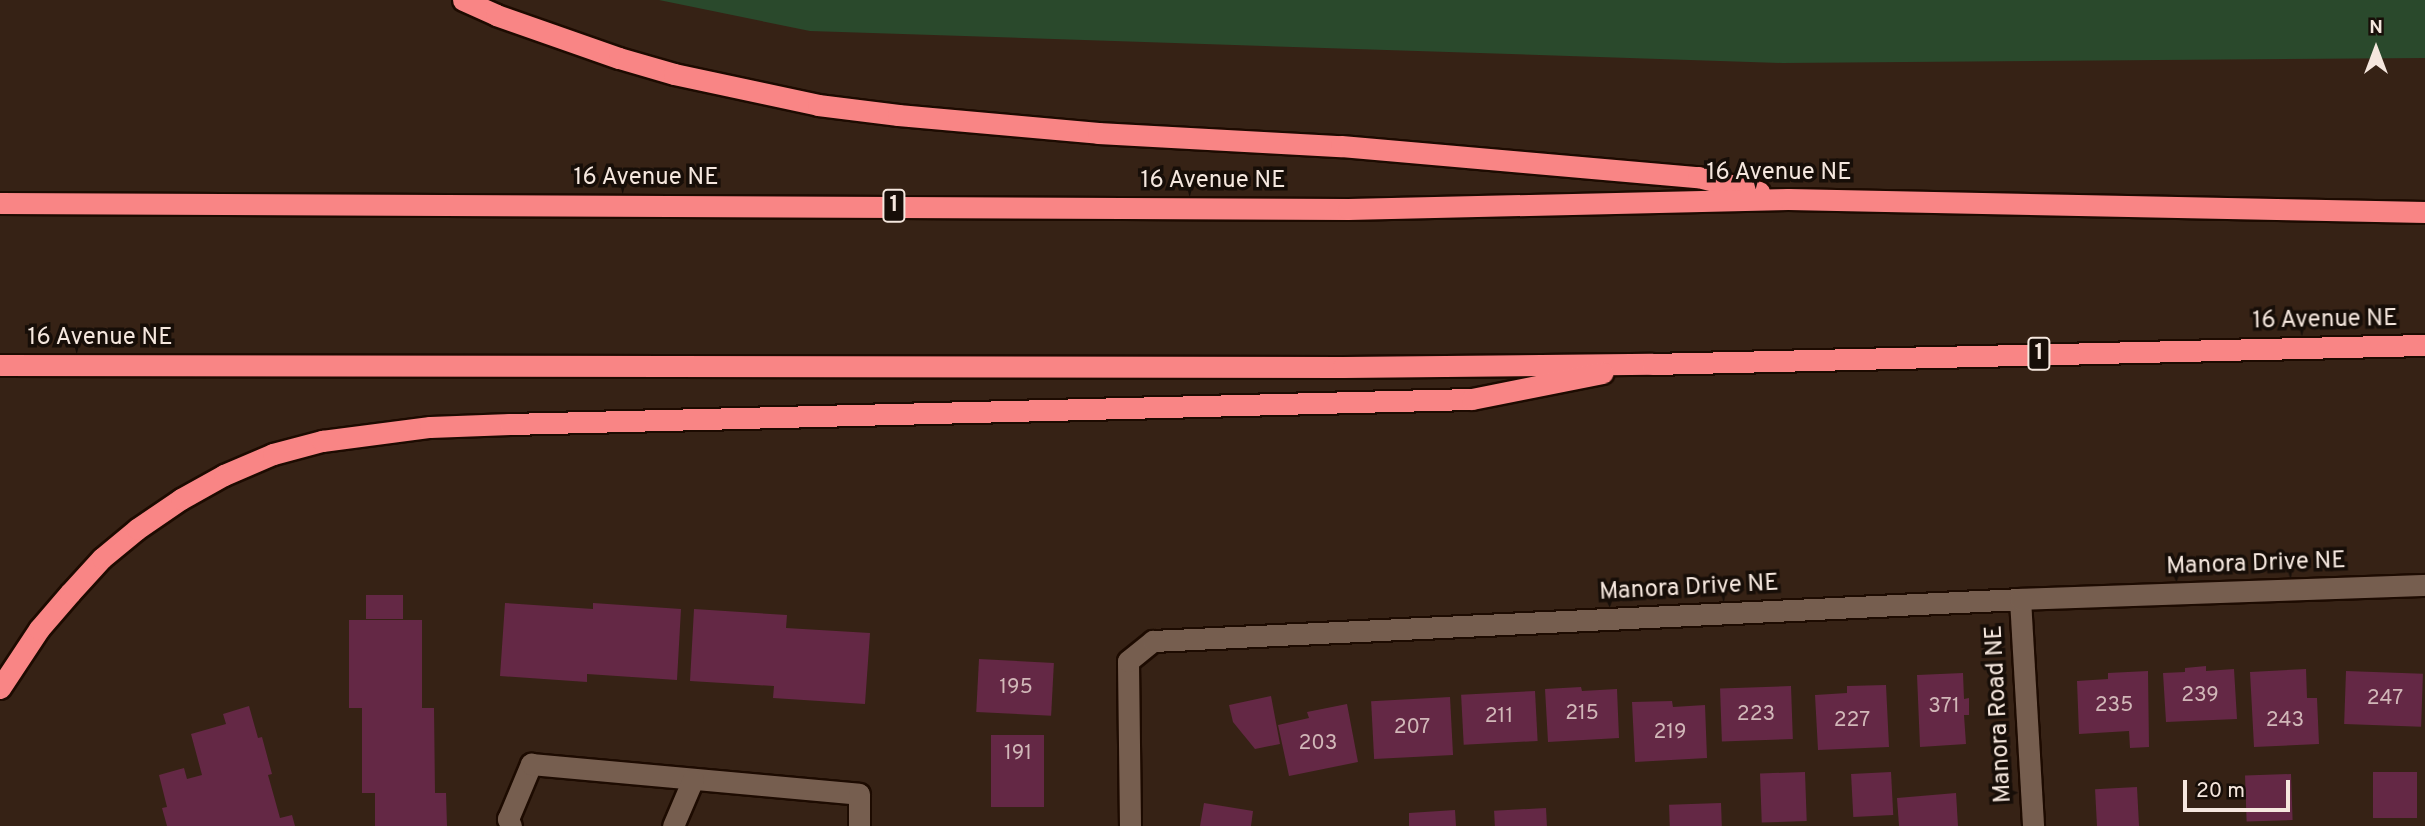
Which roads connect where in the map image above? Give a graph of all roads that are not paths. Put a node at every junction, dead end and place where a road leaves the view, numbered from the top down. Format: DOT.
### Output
graph roads {
  1 [pos="463,0"];
  2 [pos="1788,198"];
  3 [pos="0,203"];
  4 [pos="2425,212"];
  5 [pos="2425,345"];
  6 [pos="1652,363"];
  7 [pos="0,365"];
  8 [pos="2425,585"];
  9 [pos="2020,599"];
  10 [pos="0,688"];
  11 [pos="693,779"];
  12 [pos="511,826"];
  13 [pos="673,826"];
  14 [pos="859,826"];
  15 [pos="1130,826"];
  16 [pos="2033,826"];
  1 -- 2 [label="highway"];
  2 -- 3 [label="highway, 16 Avenue NE / 1"];
  2 -- 4 [label="highway, 16 Avenue NE / 1"];
  5 -- 6 [label="highway, 16 Avenue NE / 1"];
  6 -- 7 [label="highway, 16 Avenue NE / 1"];
  6 -- 10 [label="highway"];
  8 -- 9 [label="street, Manora Drive NE"];
  9 -- 15 [label="street, Manora Drive NE"];
  9 -- 16 [label="street, Manora Road NE"];
  11 -- 12 [label="street"];
  11 -- 13 [label="street"];
  11 -- 14 [label="street"];
}
